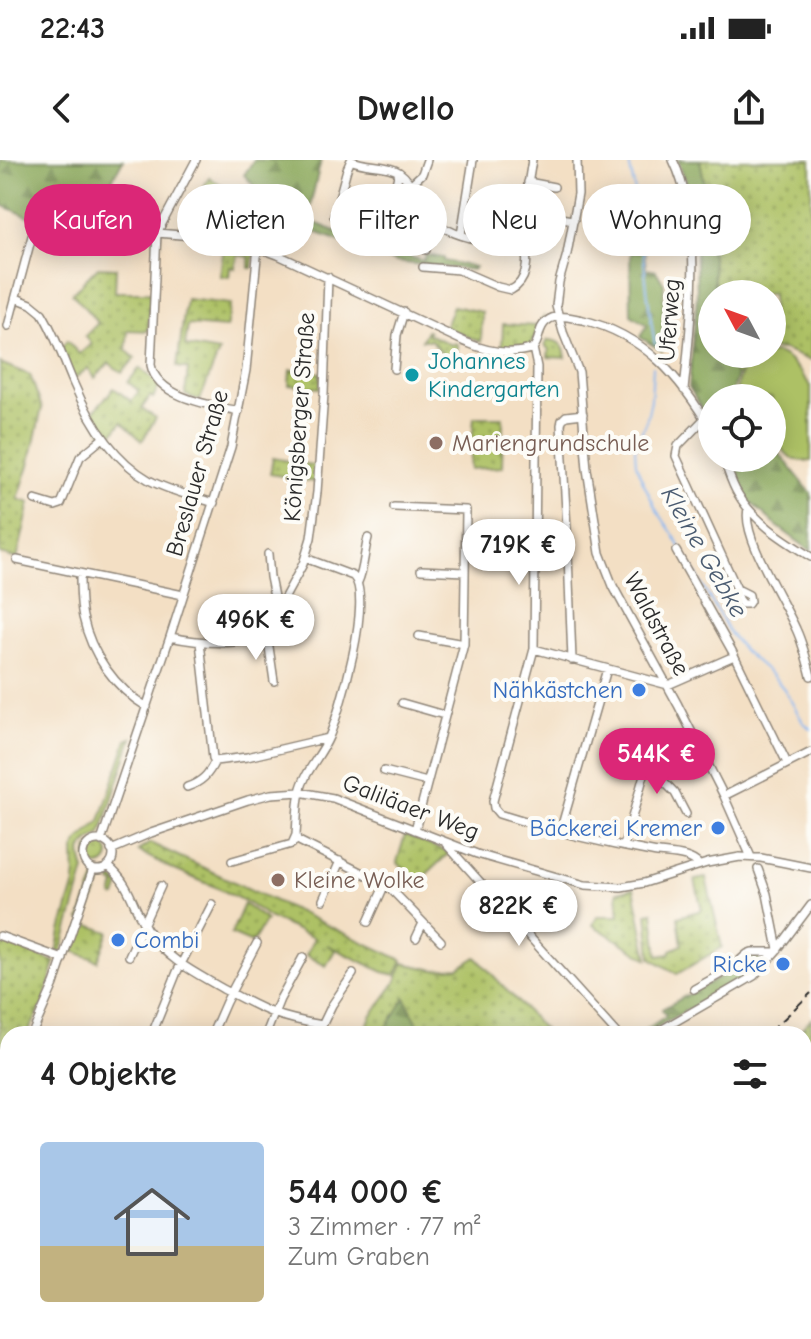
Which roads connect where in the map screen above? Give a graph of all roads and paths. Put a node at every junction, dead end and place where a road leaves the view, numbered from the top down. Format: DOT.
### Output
graph roads {
  1 [pos="196,160"];
  2 [pos="351,160"];
  3 [pos="427,160"];
  4 [pos="473,160"];
  5 [pos="532,160"];
  6 [pos="577,160"];
  7 [pos="673,160"];
  8 [pos="399,172"];
  9 [pos="528,182"];
  10 [pos="344,184"];
  11 [pos="396,184"];
  12 [pos="411,184"];
  13 [pos="538,184"];
  14 [pos="566,219"];
  15 [pos="574,220"];
  16 [pos="161,226"];
  17 [pos="447,229"];
  18 [pos="461,235"];
  19 [pos="27,256"];
  20 [pos="156,256"];
  21 [pos="257,256"];
  22 [pos="279,256"];
  23 [pos="527,256"];
  24 [pos="423,267"];
  25 [pos="328,277"];
  26 [pos="16,298"];
  27 [pos="404,312"];
  28 [pos="558,316"];
  29 [pos="8,326"];
  30 [pos="533,348"];
  31 [pos="394,369"];
  32 [pos="684,390"];
  33 [pos="698,409"];
  34 [pos="239,411"];
  35 [pos="583,414"];
  36 [pos="698,425"];
  37 [pos="103,438"];
  38 [pos="728,472"];
  39 [pos="35,500"];
  40 [pos="214,503"];
  41 [pos="394,507"];
  42 [pos="748,509"];
  43 [pos="368,538"];
  44 [pos="676,551"];
  45 [pos="268,554"];
  46 [pos="811,557"];
  47 [pos="305,558"];
  48 [pos="17,560"];
  49 [pos="421,570"];
  50 [pos="465,572"];
  51 [pos="80,574"];
  52 [pos="358,582"];
  53 [pos="737,589"];
  54 [pos="183,595"];
  55 [pos="277,612"];
  56 [pos="264,634"];
  57 [pos="419,636"];
  58 [pos="170,637"];
  59 [pos="200,642"];
  60 [pos="464,644"];
  61 [pos="534,649"];
  62 [pos="734,656"];
  63 [pos="572,660"];
  64 [pos="607,669"];
  65 [pos="811,676"];
  66 [pos="274,681"];
  67 [pos="668,685"];
  68 [pos="402,703"];
  69 [pos="147,707"];
  70 [pos="444,715"];
  71 [pos="328,738"];
  72 [pos="811,752"];
  73 [pos="215,761"];
  74 [pos="787,763"];
  75 [pos="384,771"];
  76 [pos="427,782"];
  77 [pos="187,787"];
  78 [pos="300,792"];
  79 [pos="724,796"];
  80 [pos="686,814"];
  81 [pos="415,830"];
  82 [pos="560,832"];
  83 [pos="296,835"];
  84 [pos="101,841"];
  85 [pos="445,842"];
  86 [pos="624,846"];
  87 [pos="111,850"];
  88 [pos="477,854"];
  89 [pos="751,857"];
  90 [pos="232,861"];
  91 [pos="340,861"];
  92 [pos="699,865"];
  93 [pos="108,866"];
  94 [pos="466,867"];
  95 [pos="811,868"];
  96 [pos="93,869"];
  97 [pos="758,869"];
  98 [pos="385,884"];
  99 [pos="161,886"];
  100 [pos="323,900"];
  101 [pos="212,904"];
  102 [pos="811,905"];
  103 [pos="368,922"];
  104 [pos="143,923"];
  105 [pos="423,923"];
  106 [pos="0,936"];
  107 [pos="416,938"];
  108 [pos="441,941"];
  109 [pos="257,943"];
  110 [pos="777,950"];
  111 [pos="129,956"];
  112 [pos="303,957"];
  113 [pos="63,959"];
  114 [pos="180,964"];
  115 [pos="353,974"];
  116 [pos="694,989"];
  117 [pos="231,992"];
  118 [pos="273,1013"];
  119 [pos="322,1025"];
  120 [pos="36,1026"];
  121 [pos="155,1026"];
  122 [pos="216,1026"];
  123 [pos="269,1026"];
  124 [pos="610,1026"];
  125 [pos="668,1026"];
  1 -- 16 [label="street"];
  2 -- 8 [label="street"];
  2 -- 10 [label="street"];
  3 -- 12 [label="street"];
  4 -- 18 [label="street"];
  5 -- 9 [label="street"];
  6 -- 15 [label="street, Waldstraße"];
  7 -- 32 [label="street, Uferweg"];
  8 -- 11 [label="street"];
  8 -- 12 [label="street"];
  9 -- 13 [label="street"];
  14 -- 15 [label="street"];
  15 -- 28 [label="street, Waldstraße"];
  17 -- 18 [label="street"];
  19 -- 26 [label="street"];
  20 -- 34 [label="street"];
  21 -- 34 [label="street, Breslauer Straße"];
  22 -- 25 [label="street"];
  23 -- 24 [label="street"];
  25 -- 27 [label="street"];
  25 -- 47 [label="street, Königsberger Straße"];
  26 -- 29 [label="street"];
  26 -- 37 [label="street"];
  27 -- 30 [label="street"];
  27 -- 31 [label="street"];
  28 -- 30 [label="street"];
  28 -- 32 [label="street"];
  28 -- 35 [label="street, Waldstraße"];
  30 -- 61 [label="street"];
  32 -- 33 [label="street"];
  34 -- 40 [label="street, Breslauer Straße"];
  35 -- 63 [label="street"];
  35 -- 67 [label="street, Waldstraße"];
  36 -- 53 [label="street"];
  37 -- 39 [label="street"];
  37 -- 40 [label="street"];
  38 -- 42 [label="street"];
  40 -- 54 [label="street, Breslauer Straße"];
  41 -- 50 [label="street"];
  42 -- 46 [label="street"];
  42 -- 65 [label="street"];
  43 -- 52 [label="street"];
  44 -- 62 [label="street"];
  45 -- 55 [label="street"];
  47 -- 52 [label="street"];
  47 -- 55 [label="street, Königsberger Straße"];
  48 -- 51 [label="street"];
  49 -- 50 [label="street"];
  50 -- 60 [label="street"];
  51 -- 54 [label="street"];
  51 -- 69 [label="street"];
  52 -- 71 [label="street"];
  54 -- 58 [label="street, Breslauer Straße"];
  55 -- 56 [label="street, Königsberger Straße"];
  56 -- 59 [label="street"];
  56 -- 66 [label="street"];
  57 -- 60 [label="street"];
  58 -- 59 [label="street"];
  58 -- 69 [label="street, Breslauer Straße"];
  59 -- 73 [label="street"];
  60 -- 70 [label="street"];
  61 -- 63 [label="street"];
  61 -- 82 [label="street"];
  62 -- 67 [label="street"];
  62 -- 74 [label="street"];
  63 -- 64 [label="street"];
  64 -- 67 [label="street"];
  64 -- 82 [label="street"];
  67 -- 79 [label="street, Waldstraße"];
  68 -- 70 [label="street"];
  69 -- 84 [label="street, Breslauer Straße"];
  70 -- 76 [label="street"];
  71 -- 73 [label="street"];
  71 -- 78 [label="street"];
  72 -- 74 [label="street"];
  73 -- 77 [label="street"];
  74 -- 79 [label="street"];
  75 -- 76 [label="street"];
  76 -- 81 [label="street"];
  78 -- 81 [label="street, Galiläaer Weg"];
  78 -- 83 [label="street"];
  78 -- 87 [label="street, Galiläaer Weg"];
  79 -- 89 [label="street, Waldstraße"];
  80 -- 86 [label="street"];
  81 -- 85 [label="street, Galiläaer Weg"];
  82 -- 86 [label="street"];
  83 -- 90 [label="street"];
  83 -- 91 [label="street"];
  84 -- 87 [label="street"];
  84 -- 96 [label="street"];
  85 -- 88 [label="street, Galiläaer Weg"];
  85 -- 94 [label="street"];
  86 -- 92 [label="street"];
  87 -- 93 [label="street"];
  88 -- 92 [label="street, Galiläaer Weg"];
  88 -- 94 [label="street"];
  89 -- 92 [label="street, Galiläaer Weg"];
  89 -- 95 [label="street, Galiläaer Weg"];
  91 -- 98 [label="street"];
  91 -- 100 [label="street"];
  93 -- 96 [label="street"];
  93 -- 104 [label="street"];
  94 -- 124 [label="street"];
  96 -- 113 [label="street"];
  97 -- 110 [label="street"];
  98 -- 103 [label="street"];
  98 -- 105 [label="street"];
  99 -- 104 [label="street"];
  101 -- 114 [label="street"];
  102 -- 110 [label="street"];
  104 -- 111 [label="street"];
  104 -- 114 [label="street"];
  105 -- 107 [label="street"];
  105 -- 108 [label="street"];
  106 -- 113 [label="street"];
  109 -- 117 [label="street"];
  110 -- 116 [label="street"];
  110 -- 125 [label="street"];
  112 -- 118 [label="street"];
  113 -- 120 [label="street"];
  114 -- 117 [label="street"];
  114 -- 121 [label="street"];
  115 -- 119 [label="street"];
  117 -- 118 [label="street"];
  117 -- 122 [label="street"];
  118 -- 119 [label="street"];
  118 -- 123 [label="street"];
}
